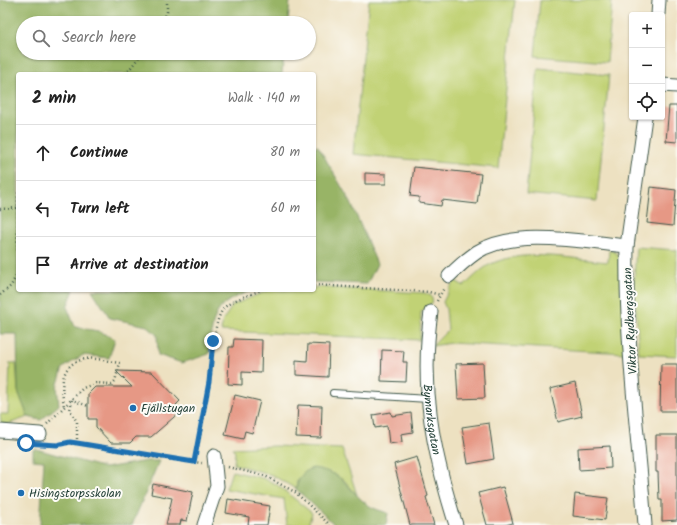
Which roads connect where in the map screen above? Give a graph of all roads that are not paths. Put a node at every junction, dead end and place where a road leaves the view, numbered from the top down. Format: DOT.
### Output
graph roads {
  1 [pos="659,0"];
  2 [pos="658,12"];
  3 [pos="665,85"];
  4 [pos="677,86"];
  5 [pos="645,120"];
  6 [pos="627,246"];
  7 [pos="449,276"];
  8 [pos="431,312"];
  9 [pos="333,393"];
  10 [pos="428,399"];
  11 [pos="0,431"];
  12 [pos="42,439"];
  13 [pos="214,460"];
  14 [pos="204,525"];
  15 [pos="456,525"];
  16 [pos="645,525"];
  1 -- 2 [label="street"];
  3 -- 4 [label="street"];
  5 -- 6 [label="street, Viktor Rydbergsgatan"];
  6 -- 7 [label="street"];
  6 -- 16 [label="street, Viktor Rydbergsgatan"];
  8 -- 10 [label="street, Bymarksgatan"];
  9 -- 10 [label="lane"];
  10 -- 15 [label="street, Bymarksgatan"];
  11 -- 12 [label="street"];
  13 -- 14 [label="street"];
}
